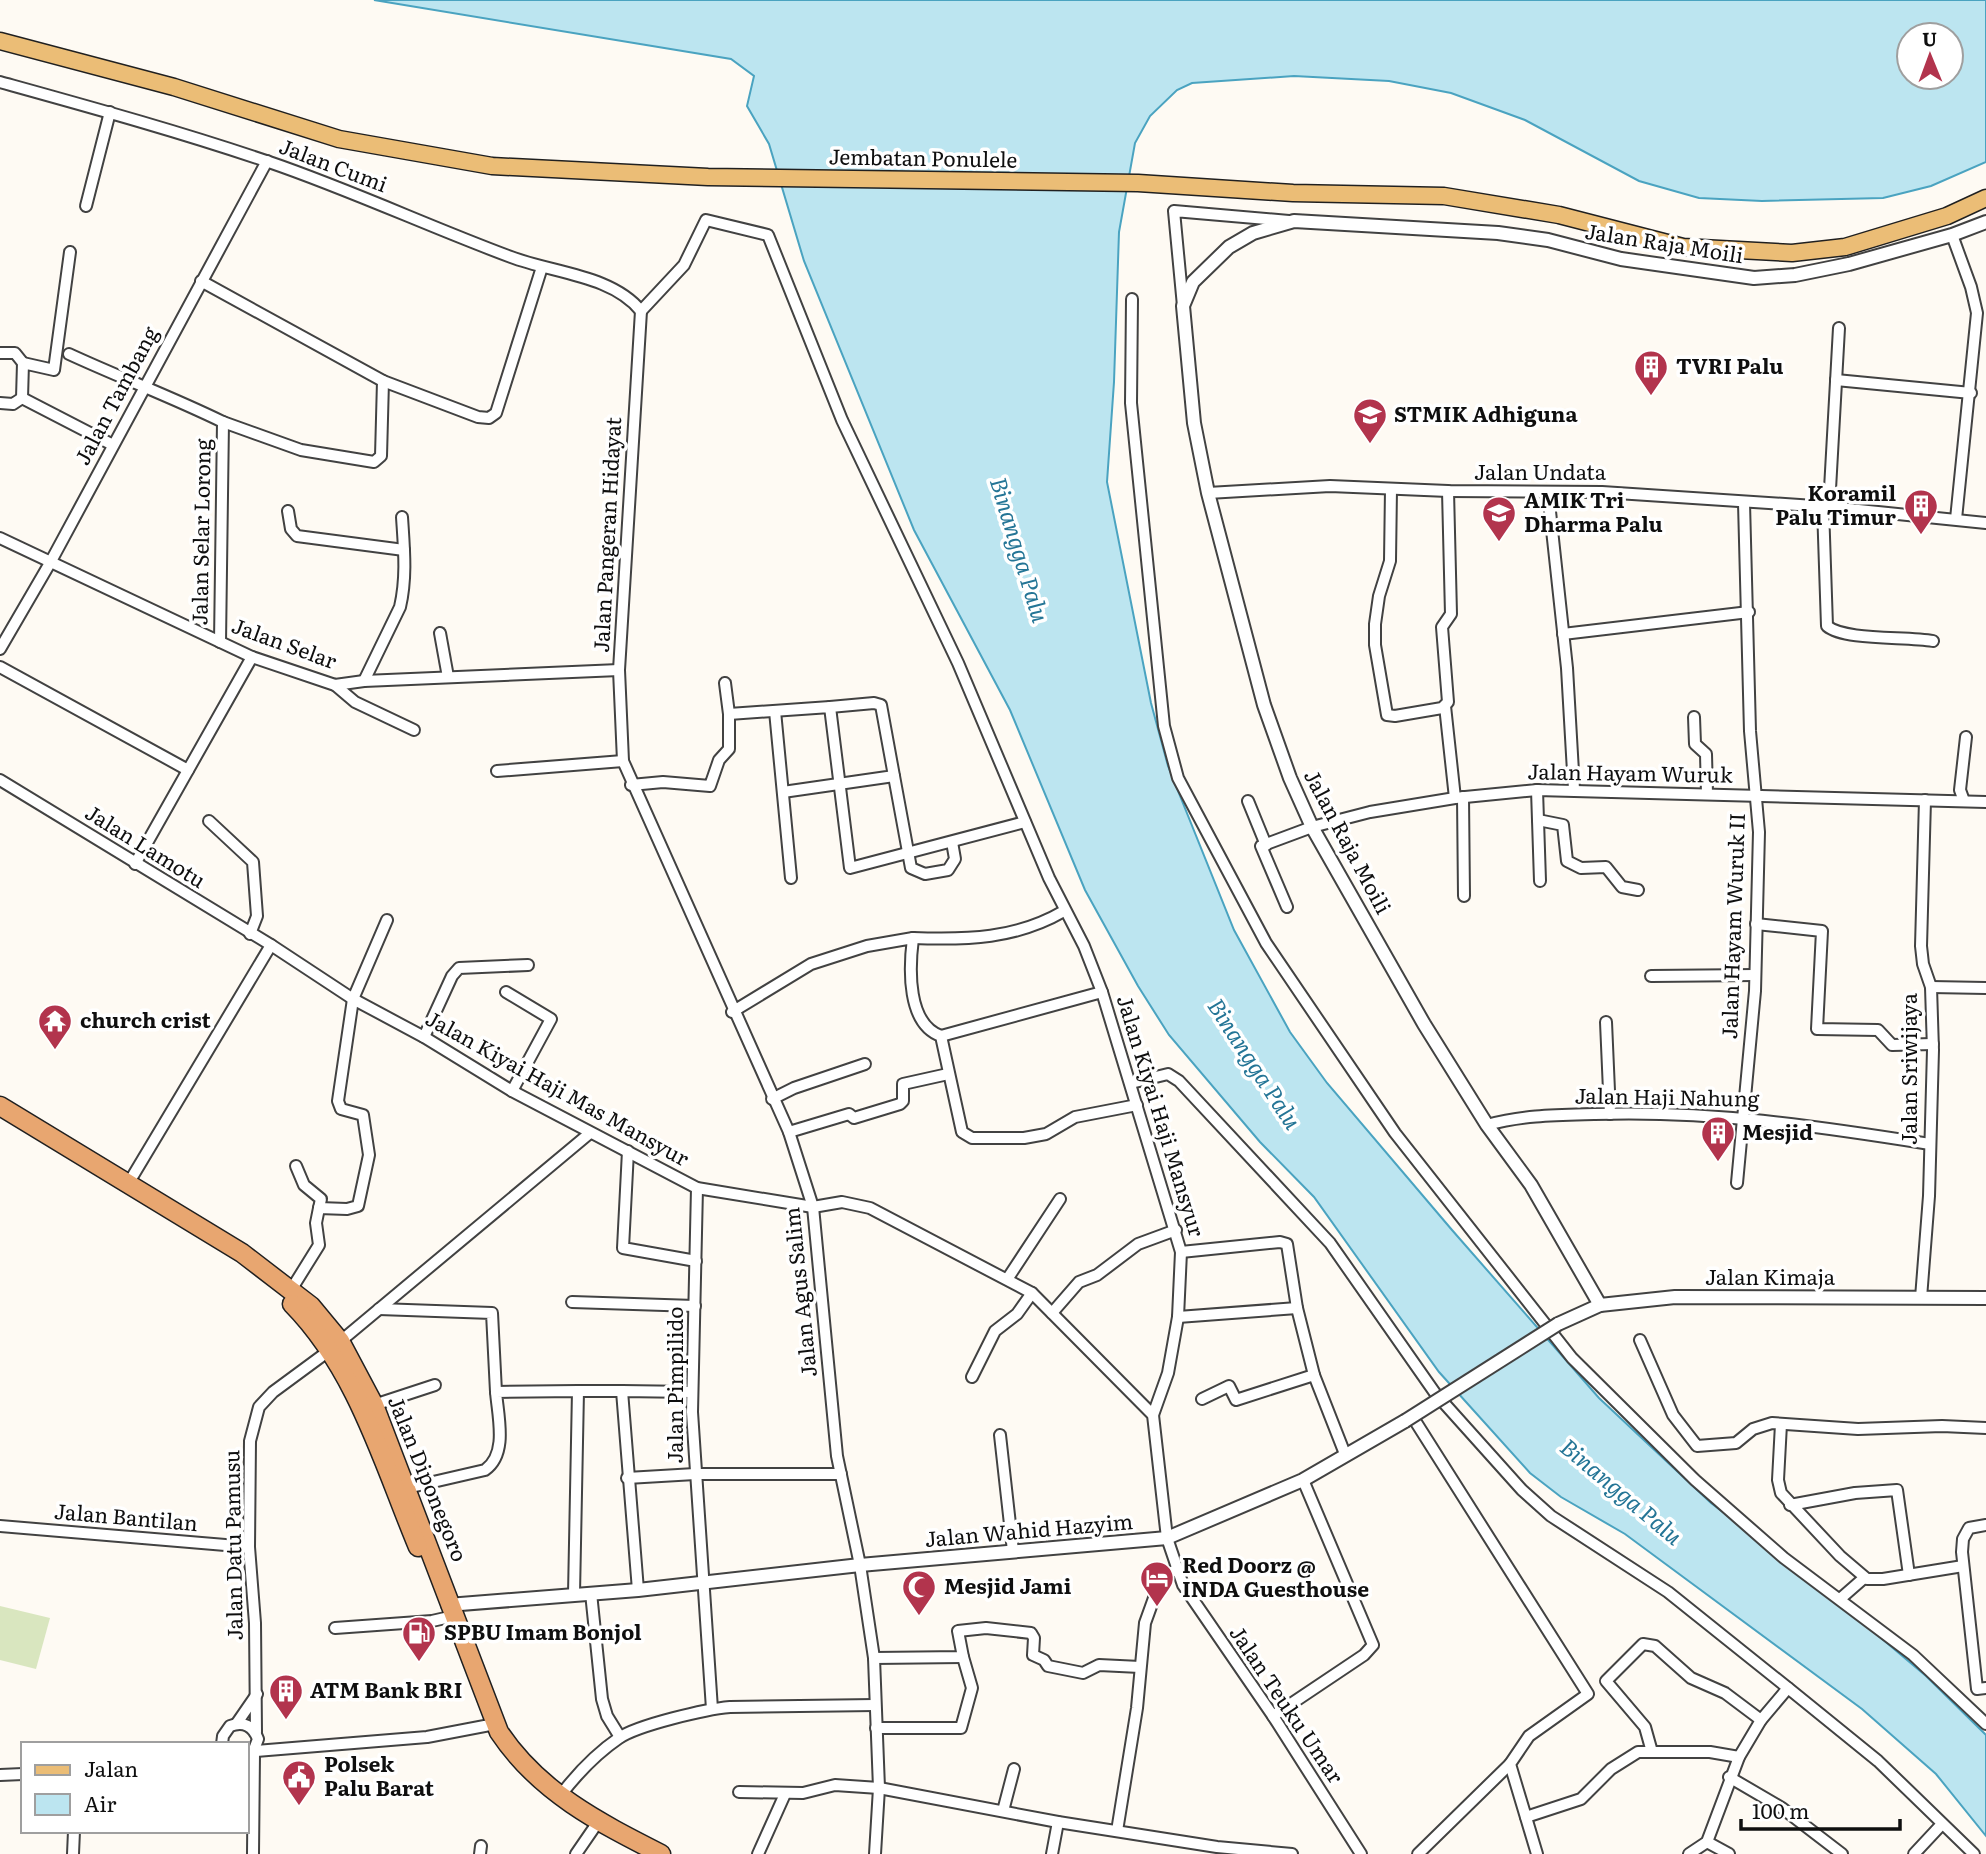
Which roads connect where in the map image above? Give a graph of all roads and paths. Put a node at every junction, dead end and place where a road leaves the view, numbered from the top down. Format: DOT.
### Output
graph roads {
  1 [pos="0,41"];
  2 [pos="0,82"];
  3 [pos="110,112"];
  4 [pos="267,161"];
  5 [pos="1986,198"];
  6 [pos="86,206"];
  7 [pos="1294,221"];
  8 [pos="1986,222"];
  9 [pos="1952,235"];
  10 [pos="69,252"];
  11 [pos="542,267"];
  12 [pos="201,281"];
  13 [pos="1132,299"];
  14 [pos="1183,306"];
  15 [pos="642,311"];
  16 [pos="1982,325"];
  17 [pos="1839,328"];
  18 [pos="0,353"];
  19 [pos="69,354"];
  20 [pos="23,363"];
  21 [pos="383,380"];
  22 [pos="1836,380"];
  23 [pos="146,385"];
  24 [pos="1971,393"];
  25 [pos="22,398"];
  26 [pos="0,403"];
  27 [pos="223,422"];
  28 [pos="113,445"];
  29 [pos="1391,489"];
  30 [pos="1448,492"];
  31 [pos="1208,493"];
  32 [pos="1548,493"];
  33 [pos="1744,503"];
  34 [pos="1826,507"];
  35 [pos="288,511"];
  36 [pos="402,517"];
  37 [pos="1956,519"];
  38 [pos="1986,523"];
  39 [pos="0,538"];
  40 [pos="404,550"];
  41 [pos="50,563"];
  42 [pos="1749,612"];
  43 [pos="440,632"];
  44 [pos="1563,634"];
  45 [pos="1933,641"];
  46 [pos="220,642"];
  47 [pos="0,649"];
  48 [pos="252,657"];
  49 [pos="0,667"];
  50 [pos="619,670"];
  51 [pos="448,677"];
  52 [pos="364,681"];
  53 [pos="725,683"];
  54 [pos="335,685"];
  55 [pos="1445,706"];
  56 [pos="830,707"];
  57 [pos="775,711"];
  58 [pos="729,714"];
  59 [pos="1694,717"];
  60 [pos="414,730"];
  61 [pos="1966,737"];
  62 [pos="623,761"];
  63 [pos="188,770"];
  64 [pos="497,771"];
  65 [pos="894,776"];
  66 [pos="0,780"];
  67 [pos="838,784"];
  68 [pos="631,785"];
  69 [pos="1574,789"];
  70 [pos="1537,790"];
  71 [pos="783,792"];
  72 [pos="1707,794"];
  73 [pos="1756,794"];
  74 [pos="1459,797"];
  75 [pos="1925,800"];
  76 [pos="1248,801"];
  77 [pos="1964,801"];
  78 [pos="1986,802"];
  79 [pos="1538,820"];
  80 [pos="209,821"];
  81 [pos="1025,822"];
  82 [pos="1312,827"];
  83 [pos="952,842"];
  84 [pos="1266,845"];
  85 [pos="907,855"];
  86 [pos="135,864"];
  87 [pos="791,878"];
  88 [pos="1540,881"];
  89 [pos="1638,890"];
  90 [pos="1464,896"];
  91 [pos="1287,907"];
  92 [pos="1064,911"];
  93 [pos="387,920"];
  94 [pos="1756,924"];
  95 [pos="250,933"];
  96 [pos="913,938"];
  97 [pos="271,944"];
  98 [pos="528,965"];
  99 [pos="1651,975"];
  100 [pos="1755,975"];
  101 [pos="1931,987"];
  102 [pos="1986,988"];
  103 [pos="506,992"];
  104 [pos="1102,992"];
  105 [pos="353,999"];
  106 [pos="732,1012"];
  107 [pos="1606,1022"];
  108 [pos="424,1037"];
  109 [pos="942,1037"];
  110 [pos="1933,1044"];
  111 [pos="865,1065"];
  112 [pos="948,1074"];
  113 [pos="1131,1083"];
  114 [pos="512,1091"];
  115 [pos="772,1099"];
  116 [pos="1137,1105"];
  117 [pos="0,1106"];
  118 [pos="1610,1114"];
  119 [pos="1742,1116"];
  120 [pos="0,1120"];
  121 [pos="1488,1125"];
  122 [pos="789,1132"];
  123 [pos="590,1133"];
  124 [pos="1930,1144"];
  125 [pos="628,1151"];
  126 [pos="296,1166"];
  127 [pos="1737,1183"];
  128 [pos="128,1184"];
  129 [pos="697,1188"];
  130 [pos="1060,1199"];
  131 [pos="814,1207"];
  132 [pos="319,1208"];
  133 [pos="1176,1230"];
  134 [pos="1181,1252"];
  135 [pos="696,1261"];
  136 [pos="1011,1280"];
  137 [pos="291,1290"];
  138 [pos="1030,1292"];
  139 [pos="1921,1298"];
  140 [pos="1986,1298"];
  141 [pos="572,1302"];
  142 [pos="1600,1305"];
  143 [pos="695,1306"];
  144 [pos="1297,1308"];
  145 [pos="379,1309"];
  146 [pos="1052,1313"];
  147 [pos="1178,1317"];
  148 [pos="1558,1324"];
  149 [pos="1640,1340"];
  150 [pos="335,1345"];
  151 [pos="1314,1375"];
  152 [pos="972,1377"];
  153 [pos="435,1385"];
  154 [pos="578,1391"];
  155 [pos="622,1391"];
  156 [pos="496,1392"];
  157 [pos="692,1392"];
  158 [pos="1202,1399"];
  159 [pos="374,1405"];
  160 [pos="1153,1415"];
  161 [pos="1409,1419"];
  162 [pos="1781,1424"];
  163 [pos="1986,1428"];
  164 [pos="1000,1435"];
  165 [pos="1345,1454"];
  166 [pos="695,1474"];
  167 [pos="841,1474"];
  168 [pos="627,1478"];
  169 [pos="1303,1480"];
  170 [pos="407,1488"];
  171 [pos="1790,1505"];
  172 [pos="1986,1525"];
  173 [pos="0,1526"];
  174 [pos="1167,1538"];
  175 [pos="249,1547"];
  176 [pos="1013,1551"];
  177 [pos="860,1564"];
  178 [pos="1963,1566"];
  179 [pos="1176,1570"];
  180 [pos="1909,1575"];
  181 [pos="1864,1578"];
  182 [pos="702,1581"];
  183 [pos="638,1590"];
  184 [pos="591,1593"];
  185 [pos="573,1594"];
  186 [pos="1840,1599"];
  187 [pos="449,1604"];
  188 [pos="335,1628"];
  189 [pos="963,1657"];
  190 [pos="874,1658"];
  191 [pos="1140,1667"];
  192 [pos="1606,1681"];
  193 [pos="1788,1688"];
  194 [pos="1981,1688"];
  195 [pos="1952,1692"];
  196 [pos="257,1694"];
  197 [pos="1588,1694"];
  198 [pos="875,1705"];
  199 [pos="712,1709"];
  200 [pos="1273,1716"];
  201 [pos="1761,1720"];
  202 [pos="237,1723"];
  203 [pos="495,1724"];
  204 [pos="1986,1724"];
  205 [pos="876,1728"];
  206 [pos="257,1735"];
  207 [pos="620,1737"];
  208 [pos="222,1742"];
  209 [pos="292,1746"];
  210 [pos="1652,1752"];
  211 [pos="252,1754"];
  212 [pos="1738,1757"];
  213 [pos="1510,1764"];
  214 [pos="1014,1769"];
  215 [pos="248,1772"];
  216 [pos="21,1774"];
  217 [pos="0,1775"];
  218 [pos="1729,1777"];
  219 [pos="255,1788"];
  220 [pos="878,1788"];
  221 [pos="739,1792"];
  222 [pos="785,1794"];
  223 [pos="560,1796"];
  224 [pos="1003,1811"];
  225 [pos="1526,1817"];
  226 [pos="598,1822"];
  227 [pos="1058,1822"];
  228 [pos="1942,1824"];
  229 [pos="1117,1831"];
  230 [pos="74,1833"];
  231 [pos="1707,1842"];
  232 [pos="1217,1850"];
  233 [pos="73,1854"];
  234 [pos="254,1854"];
  235 [pos="576,1854"];
  236 [pos="661,1854"];
  237 [pos="758,1854"];
  238 [pos="875,1854"];
  239 [pos="1052,1854"];
  240 [pos="1292,1854"];
  241 [pos="1361,1854"];
  242 [pos="1418,1854"];
  243 [pos="1537,1854"];
  244 [pos="1689,1854"];
  245 [pos="1729,1854"];
  246 [pos="1842,1854"];
  247 [pos="1914,1854"];
  248 [pos="1974,1854"];
  1 -- 5 [label="main road, Jembatan Ponulele"];
  2 -- 3 [label="street, Jalan Cumi"];
  3 -- 4 [label="street, Jalan Cumi"];
  3 -- 6 [label="street"];
  4 -- 11 [label="street, Jalan Cumi"];
  4 -- 12 [label="street, Jalan Tambang"];
  7 -- 9 [label="street, Jalan Raja Moili"];
  7 -- 14 [label="street, Jalan Raja Moili"];
  7 -- 14 [label="street"];
  8 -- 9 [label="street, Jalan Raja Moili"];
  9 -- 16 [label="street"];
  10 -- 20 [label="street"];
  11 -- 15 [label="street, Jalan Cumi"];
  11 -- 21 [label="street"];
  12 -- 21 [label="street"];
  12 -- 23 [label="street, Jalan Tambang"];
  13 -- 186 [label="street"];
  14 -- 31 [label="street, Jalan Raja Moili"];
  15 -- 50 [label="street, Jalan Pangeran Hidayat"];
  15 -- 81 [label="street"];
  16 -- 24 [label="street"];
  17 -- 22 [label="street"];
  18 -- 20 [label="street"];
  19 -- 23 [label="street, Jalan Selar Lorong"];
  20 -- 25 [label="street"];
  21 -- 27 [label="street, Jalan Selar Lorong"];
  22 -- 24 [label="street"];
  22 -- 34 [label="street"];
  23 -- 27 [label="street, Jalan Selar Lorong"];
  23 -- 28 [label="street, Jalan Tambang"];
  24 -- 37 [label="street"];
  25 -- 26 [label="street"];
  25 -- 28 [label="street"];
  27 -- 46 [label="street, Jalan Selar Lorong"];
  28 -- 41 [label="street, Jalan Tambang"];
  29 -- 30 [label="street, Jalan Undata"];
  29 -- 31 [label="street, Jalan Undata"];
  29 -- 55 [label="street"];
  30 -- 32 [label="street, Jalan Undata"];
  30 -- 55 [label="street"];
  31 -- 82 [label="street, Jalan Raja Moili"];
  32 -- 33 [label="street, Jalan Undata"];
  32 -- 44 [label="street"];
  33 -- 34 [label="street, Jalan Undata"];
  33 -- 42 [label="street, Jalan Hayam Wuruk II"];
  34 -- 37 [label="street, Jalan Undata"];
  34 -- 45 [label="street"];
  35 -- 40 [label="street"];
  36 -- 40 [label="street"];
  37 -- 38 [label="street, Jalan Undata"];
  39 -- 41 [label="street, Jalan Selar"];
  40 -- 52 [label="street"];
  41 -- 46 [label="street, Jalan Selar"];
  41 -- 47 [label="street, Jalan Tambang"];
  42 -- 44 [label="street"];
  42 -- 73 [label="street, Jalan Hayam Wuruk II"];
  43 -- 51 [label="street"];
  44 -- 69 [label="street"];
  46 -- 48 [label="street, Jalan Selar"];
  48 -- 54 [label="street, Jalan Selar"];
  48 -- 63 [label="street"];
  49 -- 63 [label="street"];
  50 -- 51 [label="street, Jalan Selar"];
  50 -- 62 [label="street, Jalan Pangeran Hidayat"];
  51 -- 52 [label="street, Jalan Selar"];
  52 -- 54 [label="street, Jalan Selar"];
  53 -- 58 [label="street"];
  54 -- 60 [label="street"];
  55 -- 74 [label="street"];
  56 -- 57 [label="street"];
  56 -- 65 [label="street"];
  56 -- 67 [label="street"];
  57 -- 58 [label="street"];
  57 -- 71 [label="street"];
  58 -- 68 [label="street"];
  59 -- 72 [label="street"];
  61 -- 77 [label="street"];
  62 -- 64 [label="street"];
  62 -- 68 [label="street, Jalan Agus Salim"];
  63 -- 86 [label="street"];
  65 -- 67 [label="street"];
  65 -- 85 [label="street"];
  66 -- 86 [label="street, Jalan Lamotu"];
  67 -- 71 [label="street"];
  67 -- 85 [label="street"];
  68 -- 106 [label="street, Jalan Agus Salim"];
  69 -- 70 [label="street, Jalan Hayam Wuruk"];
  69 -- 72 [label="street, Jalan Hayam Wuruk"];
  70 -- 74 [label="street, Jalan Hayam Wuruk"];
  70 -- 79 [label="street"];
  71 -- 87 [label="street"];
  72 -- 73 [label="street, Jalan Hayam Wuruk"];
  73 -- 75 [label="street, Jalan Hayam Wuruk"];
  73 -- 94 [label="street, Jalan Hayam Wuruk II"];
  74 -- 82 [label="street, Jalan Hayam Wuruk"];
  74 -- 90 [label="street"];
  75 -- 77 [label="street, Jalan Hayam Wuruk"];
  75 -- 101 [label="street, Jalan Sriwijaya"];
  76 -- 84 [label="street"];
  77 -- 78 [label="street, Jalan Hayam Wuruk"];
  79 -- 88 [label="street"];
  79 -- 89 [label="street"];
  80 -- 95 [label="street"];
  81 -- 83 [label="street"];
  81 -- 92 [label="street"];
  82 -- 84 [label="street, Jalan Hayam Wuruk"];
  82 -- 121 [label="street, Jalan Raja Moili"];
  83 -- 85 [label="street"];
  83 -- 85 [label="street"];
  84 -- 91 [label="street"];
  86 -- 95 [label="street, Jalan Lamotu"];
  92 -- 96 [label="street"];
  92 -- 104 [label="street"];
  93 -- 105 [label="street"];
  94 -- 100 [label="street, Jalan Hayam Wuruk II"];
  94 -- 110 [label="street"];
  95 -- 97 [label="street, Jalan Lamotu"];
  96 -- 106 [label="street"];
  96 -- 109 [label="street"];
  97 -- 105 [label="street, Jalan Kiyai Haji Mas Mansyur"];
  97 -- 128 [label="street"];
  98 -- 108 [label="street"];
  99 -- 100 [label="street"];
  100 -- 119 [label="street, Jalan Hayam Wuruk II"];
  101 -- 102 [label="street"];
  101 -- 110 [label="street, Jalan Sriwijaya"];
  103 -- 114 [label="street"];
  104 -- 109 [label="street, Jalan Kiyai Haji Mansyur"];
  104 -- 113 [label="street, Jalan Kiyai Haji Mansyur"];
  105 -- 108 [label="street, Jalan Kiyai Haji Mas Mansyur"];
  105 -- 132 [label="street"];
  106 -- 115 [label="street, Jalan Agus Salim"];
  107 -- 118 [label="street"];
  108 -- 114 [label="street, Jalan Kiyai Haji Mas Mansyur"];
  109 -- 112 [label="street"];
  110 -- 124 [label="street, Jalan Sriwijaya"];
  111 -- 115 [label="street"];
  112 -- 116 [label="street"];
  112 -- 122 [label="street"];
  113 -- 116 [label="street, Jalan Kiyai Haji Mansyur"];
  113 -- 193 [label="street"];
  114 -- 123 [label="street, Jalan Kiyai Haji Mas Mansyur"];
  115 -- 122 [label="street, Jalan Agus Salim"];
  116 -- 133 [label="street, Jalan Kiyai Haji Mansyur"];
  117 -- 128 [label="highway, Jalan Diponegoro"];
  118 -- 119 [label="street, Jalan Haji Nahung"];
  118 -- 121 [label="street, Jalan Haji Nahung"];
  119 -- 124 [label="street, Jalan Haji Nahung"];
  119 -- 127 [label="street, Jalan Hayam Wuruk II"];
  120 -- 150 [label="highway, Jalan Diponegoro"];
  121 -- 142 [label="street, Jalan Raja Moili"];
  122 -- 131 [label="street, Jalan Agus Salim"];
  123 -- 125 [label="street, Jalan Kiyai Haji Mas Mansyur"];
  123 -- 145 [label="street, Jalan Datu Pamusu"];
  124 -- 139 [label="street, Jalan Sriwijaya"];
  125 -- 129 [label="street, Jalan Kiyai Haji Mas Mansyur"];
  125 -- 135 [label="street"];
  126 -- 132 [label="street"];
  128 -- 137 [label="highway, Jalan Diponegoro"];
  129 -- 131 [label="street, Jalan Kiyai Haji Mas Mansyur"];
  129 -- 135 [label="street, Jalan Pimpilido"];
  130 -- 136 [label="street"];
  131 -- 136 [label="street, Jalan Kiyai Haji Mas Mansyur"];
  131 -- 167 [label="street, Jalan Agus Salim"];
  132 -- 137 [label="street"];
  133 -- 134 [label="street, Jalan Kiyai Haji Mansyur"];
  133 -- 146 [label="street"];
  134 -- 144 [label="street"];
  134 -- 147 [label="street, Jalan Kiyai Haji Mansyur"];
  135 -- 143 [label="street, Jalan Pimpilido"];
  136 -- 138 [label="street, Jalan Kiyai Haji Mas Mansyur"];
  137 -- 150 [label="highway, Jalan Diponegoro"];
  138 -- 146 [label="street, Jalan Kiyai Haji Mas Mansyur"];
  138 -- 152 [label="street"];
  139 -- 140 [label="street, Jalan Kimaja"];
  139 -- 142 [label="street, Jalan Kimaja"];
  141 -- 143 [label="street"];
  142 -- 148 [label="street, Jalan Kimaja"];
  143 -- 157 [label="street, Jalan Pimpilido"];
  144 -- 147 [label="street"];
  144 -- 151 [label="street"];
  145 -- 150 [label="street, Jalan Datu Pamusu"];
  145 -- 156 [label="street"];
  146 -- 160 [label="street, Jalan Kiyai Haji Mas Mansyur"];
  147 -- 160 [label="street, Jalan Kiyai Haji Mansyur"];
  148 -- 161 [label="street, Jalan Wahid Hazyim, bridge"];
  149 -- 162 [label="street"];
  150 -- 159 [label="highway, Jalan Diponegoro"];
  150 -- 175 [label="street, Jalan Datu Pamusu"];
  150 -- 187 [label="highway, Jalan Diponegoro"];
  151 -- 158 [label="street"];
  151 -- 165 [label="street"];
  153 -- 159 [label="street"];
  154 -- 155 [label="street"];
  154 -- 156 [label="street"];
  154 -- 185 [label="street"];
  155 -- 157 [label="street"];
  155 -- 168 [label="street"];
  156 -- 170 [label="street"];
  157 -- 166 [label="street, Jalan Pimpilido"];
  159 -- 170 [label="highway, Jalan Diponegoro"];
  160 -- 174 [label="street"];
  161 -- 165 [label="street, Jalan Wahid Hazyim"];
  161 -- 197 [label="street"];
  162 -- 163 [label="street"];
  162 -- 171 [label="street"];
  164 -- 176 [label="street"];
  165 -- 169 [label="street, Jalan Wahid Hazyim"];
  166 -- 167 [label="street"];
  166 -- 168 [label="street"];
  166 -- 182 [label="street, Jalan Pimpilido"];
  167 -- 177 [label="street, Jalan Agus Salim"];
  168 -- 183 [label="street"];
  169 -- 174 [label="street, Jalan Wahid Hazyim"];
  169 -- 200 [label="street"];
  170 -- 187 [label="highway, Jalan Diponegoro"];
  171 -- 180 [label="street"];
  171 -- 181 [label="street"];
  172 -- 178 [label="street"];
  173 -- 175 [label="street, Jalan Bantilan"];
  174 -- 176 [label="street, Jalan Wahid Hazyim"];
  174 -- 179 [label="street, Jalan Teuku Umar"];
  175 -- 196 [label="street, Jalan Datu Pamusu"];
  176 -- 177 [label="street, Jalan Wahid Hazyim"];
  177 -- 182 [label="street, Jalan Wahid Hazyim"];
  177 -- 190 [label="street, Jalan Agus Salim"];
  178 -- 180 [label="street"];
  178 -- 194 [label="street"];
  179 -- 191 [label="street"];
  179 -- 200 [label="street, Jalan Teuku Umar"];
  180 -- 181 [label="street"];
  181 -- 186 [label="street"];
  182 -- 183 [label="street, Jalan Wahid Hazyim"];
  182 -- 199 [label="street, Jalan Pimpilido"];
  183 -- 184 [label="street, Jalan Wahid Hazyim"];
  184 -- 185 [label="street, Jalan Wahid Hazyim"];
  184 -- 207 [label="street"];
  185 -- 187 [label="street, Jalan Wahid Hazyim"];
  186 -- 195 [label="street"];
  187 -- 188 [label="street"];
  187 -- 203 [label="highway"];
  189 -- 190 [label="street"];
  189 -- 191 [label="street"];
  189 -- 205 [label="street"];
  190 -- 198 [label="street, Jalan Agus Salim"];
  191 -- 229 [label="street"];
  192 -- 197 [label="street"];
  192 -- 201 [label="street"];
  192 -- 210 [label="street"];
  193 -- 201 [label="street"];
  193 -- 228 [label="street"];
  194 -- 195 [label="street"];
  195 -- 204 [label="street"];
  196 -- 202 [label="street"];
  196 -- 206 [label="street, Jalan Datu Pamusu"];
  197 -- 213 [label="street"];
  198 -- 199 [label="street"];
  198 -- 205 [label="street, Jalan Agus Salim"];
  199 -- 207 [label="street"];
  200 -- 241 [label="street, Jalan Teuku Umar"];
  201 -- 212 [label="street"];
  202 -- 206 [label="street"];
  202 -- 208 [label="street"];
  203 -- 209 [label="street"];
  203 -- 223 [label="highway"];
  205 -- 220 [label="street, Jalan Agus Salim"];
  206 -- 209 [label="street"];
  206 -- 211 [label="street, Jalan Datu Pamusu"];
  207 -- 223 [label="street"];
  209 -- 211 [label="street"];
  210 -- 212 [label="street"];
  210 -- 225 [label="street"];
  211 -- 219 [label="street"];
  212 -- 218 [label="street"];
  213 -- 225 [label="street"];
  213 -- 242 [label="street"];
  214 -- 224 [label="street"];
  215 -- 219 [label="street"];
  216 -- 217 [label="street"];
  218 -- 231 [label="street"];
  218 -- 246 [label="street"];
  219 -- 234 [label="street"];
  220 -- 222 [label="street"];
  220 -- 224 [label="street"];
  220 -- 238 [label="street, Jalan Agus Salim"];
  221 -- 222 [label="street"];
  222 -- 237 [label="street"];
  223 -- 226 [label="highway"];
  224 -- 227 [label="street"];
  225 -- 243 [label="street"];
  226 -- 235 [label="street"];
  226 -- 236 [label="highway"];
  227 -- 229 [label="street"];
  227 -- 239 [label="street"];
  228 -- 247 [label="street"];
  228 -- 248 [label="street"];
  229 -- 232 [label="street"];
  230 -- 233 [label="street"];
  231 -- 244 [label="street"];
  231 -- 245 [label="street"];
  232 -- 240 [label="street"];
}
